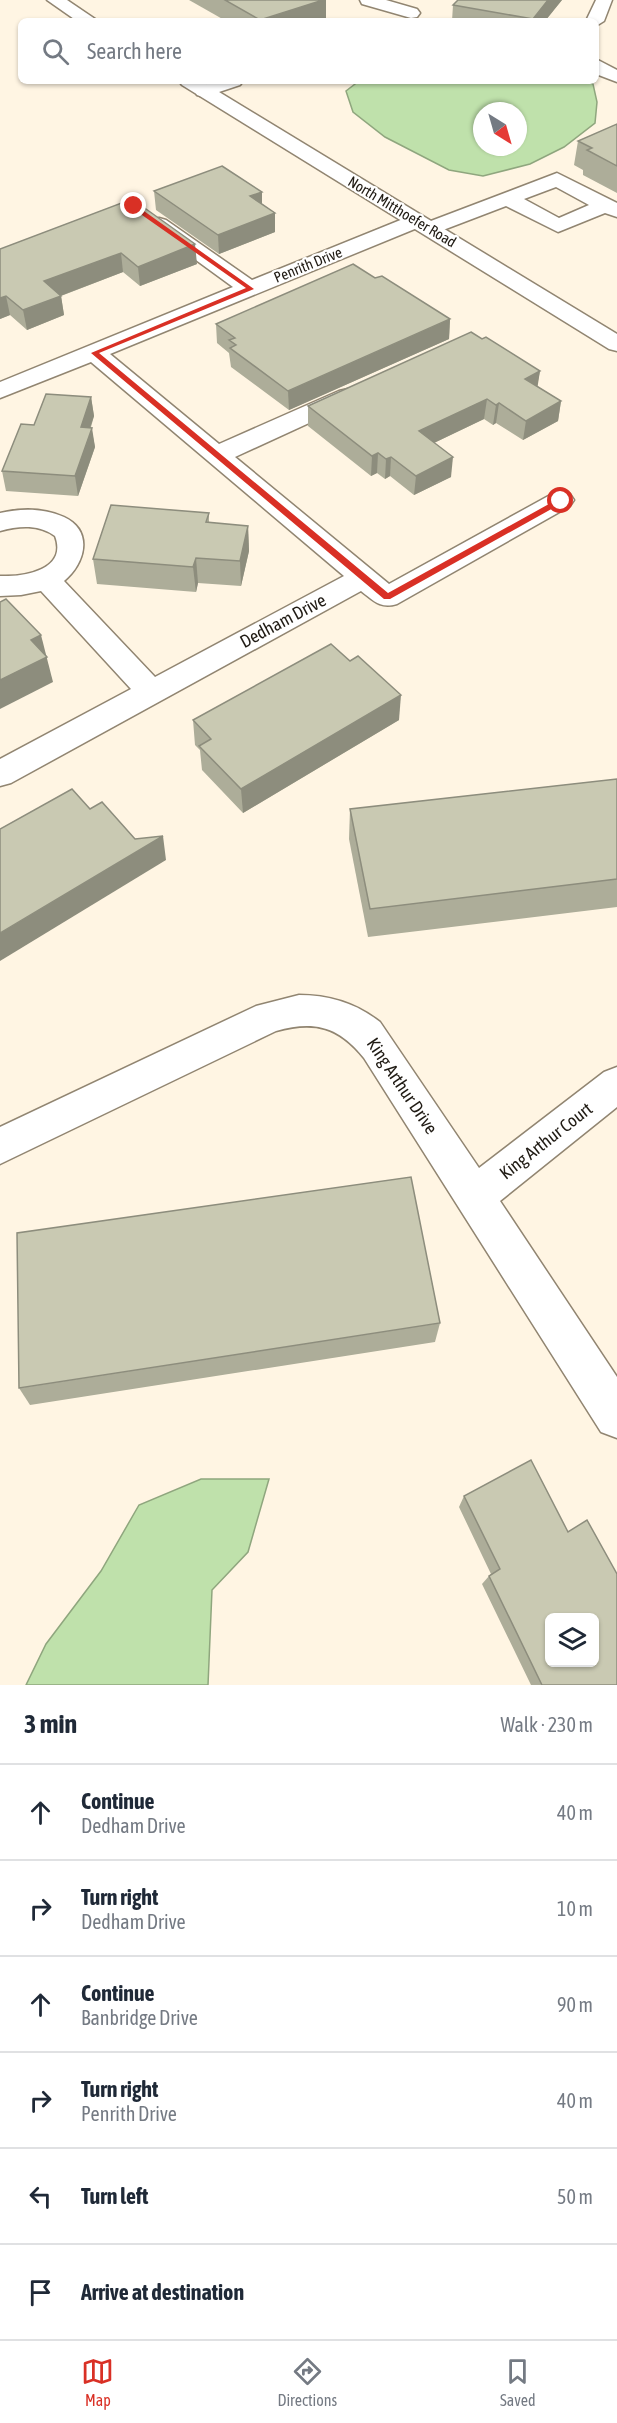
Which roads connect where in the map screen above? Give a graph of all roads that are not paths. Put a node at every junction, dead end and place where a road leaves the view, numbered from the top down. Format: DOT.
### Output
graph roads {
  1 [pos="55,0"];
  2 [pos="368,0"];
  3 [pos="425,0"];
  4 [pos="604,0"];
  5 [pos="405,17"];
  6 [pos="85,18"];
  7 [pos="596,18"];
  8 [pos="599,69"];
  9 [pos="617,77"];
  10 [pos="211,84"];
  11 [pos="196,86"];
  12 [pos="508,199"];
  13 [pos="612,208"];
  14 [pos="144,213"];
  15 [pos="423,225"];
  16 [pos="250,289"];
  17 [pos="617,344"];
  18 [pos="94,353"];
  19 [pos="364,388"];
  20 [pos="0,392"];
  21 [pos="217,455"];
  22 [pos="561,501"];
  23 [pos="0,522"];
  24 [pos="363,577"];
  25 [pos="46,579"];
  26 [pos="0,586"];
  27 [pos="151,692"];
  28 [pos="0,774"];
  29 [pos="617,1084"];
  30 [pos="0,1146"];
  31 [pos="475,1196"];
  32 [pos="617,1416"];
  1 -- 6 [label="street"];
  2 -- 5 [label="street"];
  3 -- 5 [label="street"];
  4 -- 7 [label="street"];
  8 -- 9 [label="street"];
  10 -- 11 [label="street"];
  11 -- 15 [label="street, North Mitthoefer Road"];
  12 -- 13 [label="street"];
  12 -- 13 [label="street, Penrith Drive"];
  12 -- 15 [label="street, Penrith Drive"];
  14 -- 16 [label="street"];
  15 -- 16 [label="street, Penrith Drive"];
  15 -- 17 [label="street, North Mitthoefer Road"];
  16 -- 18 [label="street, Penrith Drive"];
  18 -- 20 [label="street, Penrith Drive"];
  18 -- 21 [label="street"];
  19 -- 21 [label="street"];
  21 -- 24 [label="street"];
  22 -- 24 [label="street"];
  23 -- 25 [label="street"];
  24 -- 27 [label="street, Dedham Drive"];
  25 -- 26 [label="street"];
  25 -- 27 [label="street"];
  27 -- 28 [label="street, Dedham Drive"];
  29 -- 31 [label="street, King Arthur Court"];
  30 -- 31 [label="street, King Arthur Drive"];
  31 -- 32 [label="street, King Arthur Drive"];
}
